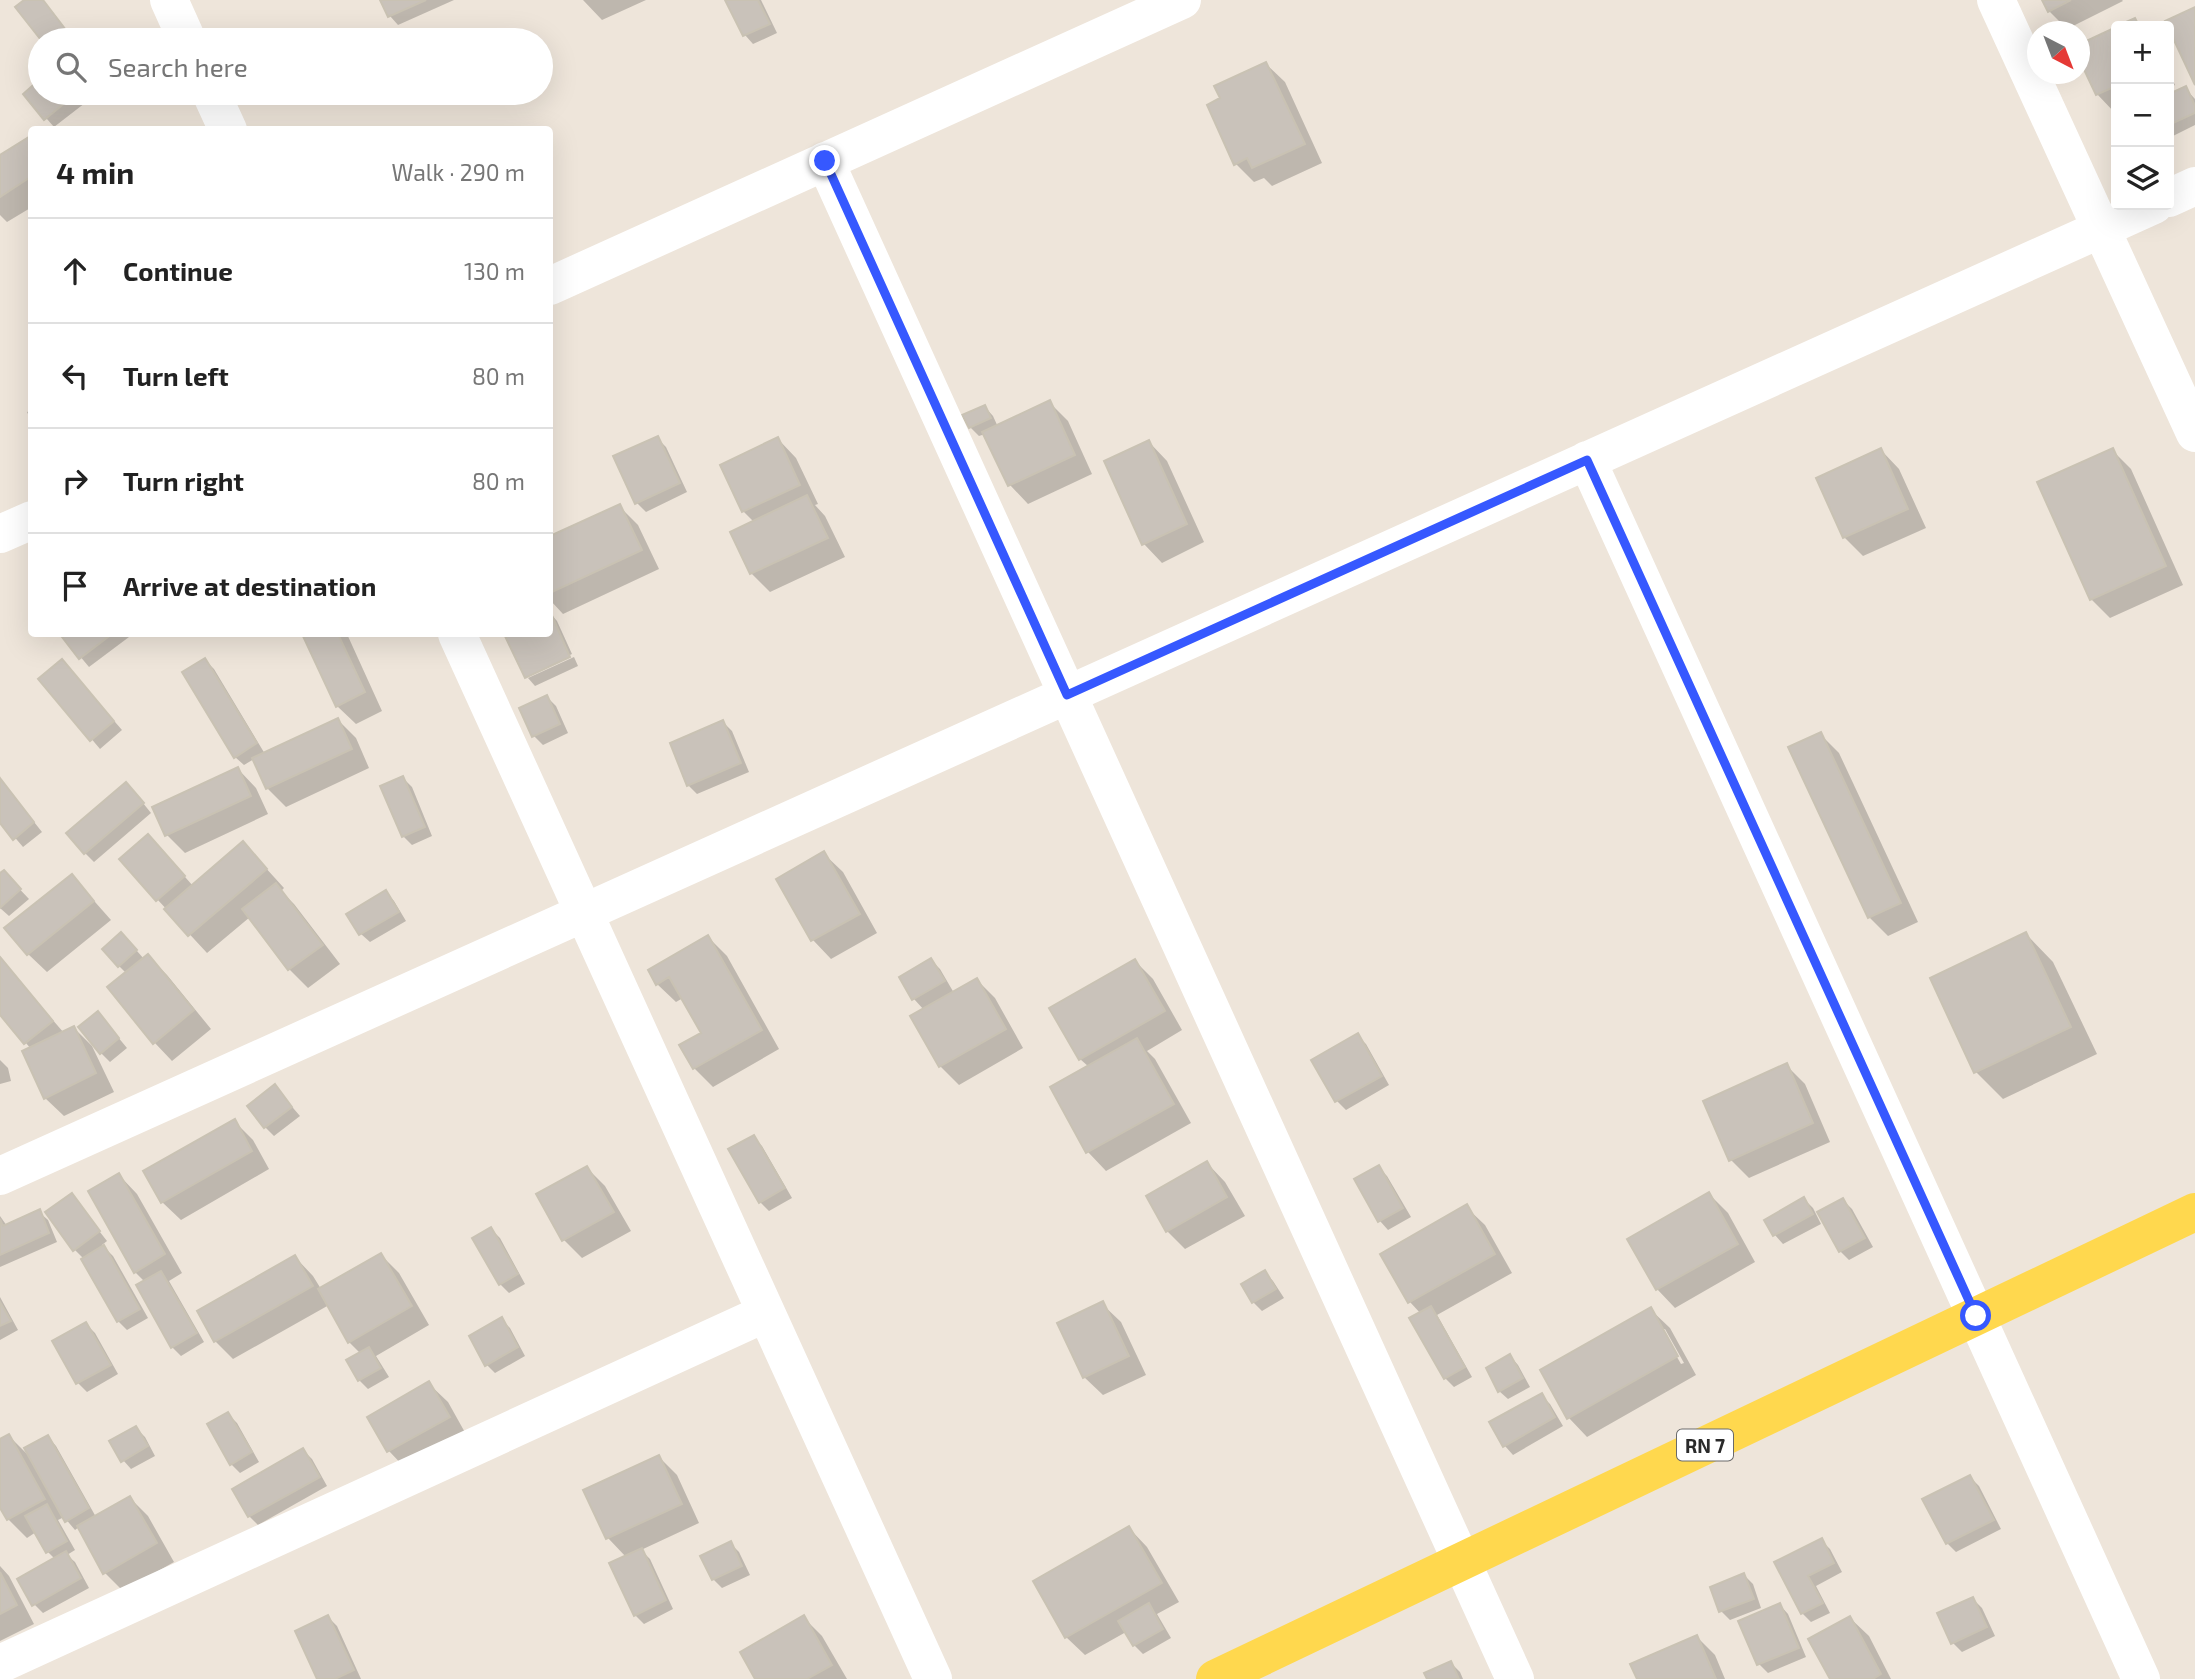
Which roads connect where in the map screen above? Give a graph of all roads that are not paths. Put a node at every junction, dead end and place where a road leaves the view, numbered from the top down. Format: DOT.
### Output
graph roads {
  1 [pos="169,0"];
  2 [pos="1182,0"];
  3 [pos="1996,0"];
  4 [pos="182,28"];
  5 [pos="217,105"];
  6 [pos="226,126"];
  7 [pos="825,161"];
  8 [pos="2195,186"];
  9 [pos="2174,196"];
  10 [pos="2143,210"];
  11 [pos="2101,229"];
  12 [pos="553,285"];
  13 [pos="2195,433"];
  14 [pos="1587,460"];
  15 [pos="28,522"];
  16 [pos="0,534"];
  17 [pos="458,637"];
  18 [pos="1067,695"];
  19 [pos="584,912"];
  20 [pos="0,1176"];
  21 [pos="2195,1212"];
  22 [pos="766,1313"];
  23 [pos="1976,1316"];
  24 [pos="1461,1561"];
  25 [pos="0,1664"];
  26 [pos="933,1679"];
  27 [pos="1215,1679"];
  28 [pos="1515,1679"];
  29 [pos="2141,1679"];
  1 -- 4 [label="street"];
  2 -- 7 [label="street"];
  3 -- 11 [label="street"];
  5 -- 6 [label="street"];
  7 -- 12 [label="street"];
  7 -- 18 [label="street"];
  8 -- 9 [label="street"];
  10 -- 11 [label="street"];
  11 -- 13 [label="street"];
  11 -- 14 [label="street"];
  14 -- 18 [label="street"];
  14 -- 23 [label="street"];
  15 -- 16 [label="street"];
  17 -- 19 [label="street"];
  18 -- 19 [label="street"];
  18 -- 24 [label="street"];
  19 -- 20 [label="street"];
  19 -- 22 [label="street"];
  21 -- 23 [label="main road, RN 7"];
  22 -- 25 [label="street"];
  22 -- 26 [label="street"];
  23 -- 24 [label="main road, RN 7"];
  23 -- 29 [label="street"];
  24 -- 27 [label="main road, RN 7"];
  24 -- 28 [label="street"];
}
